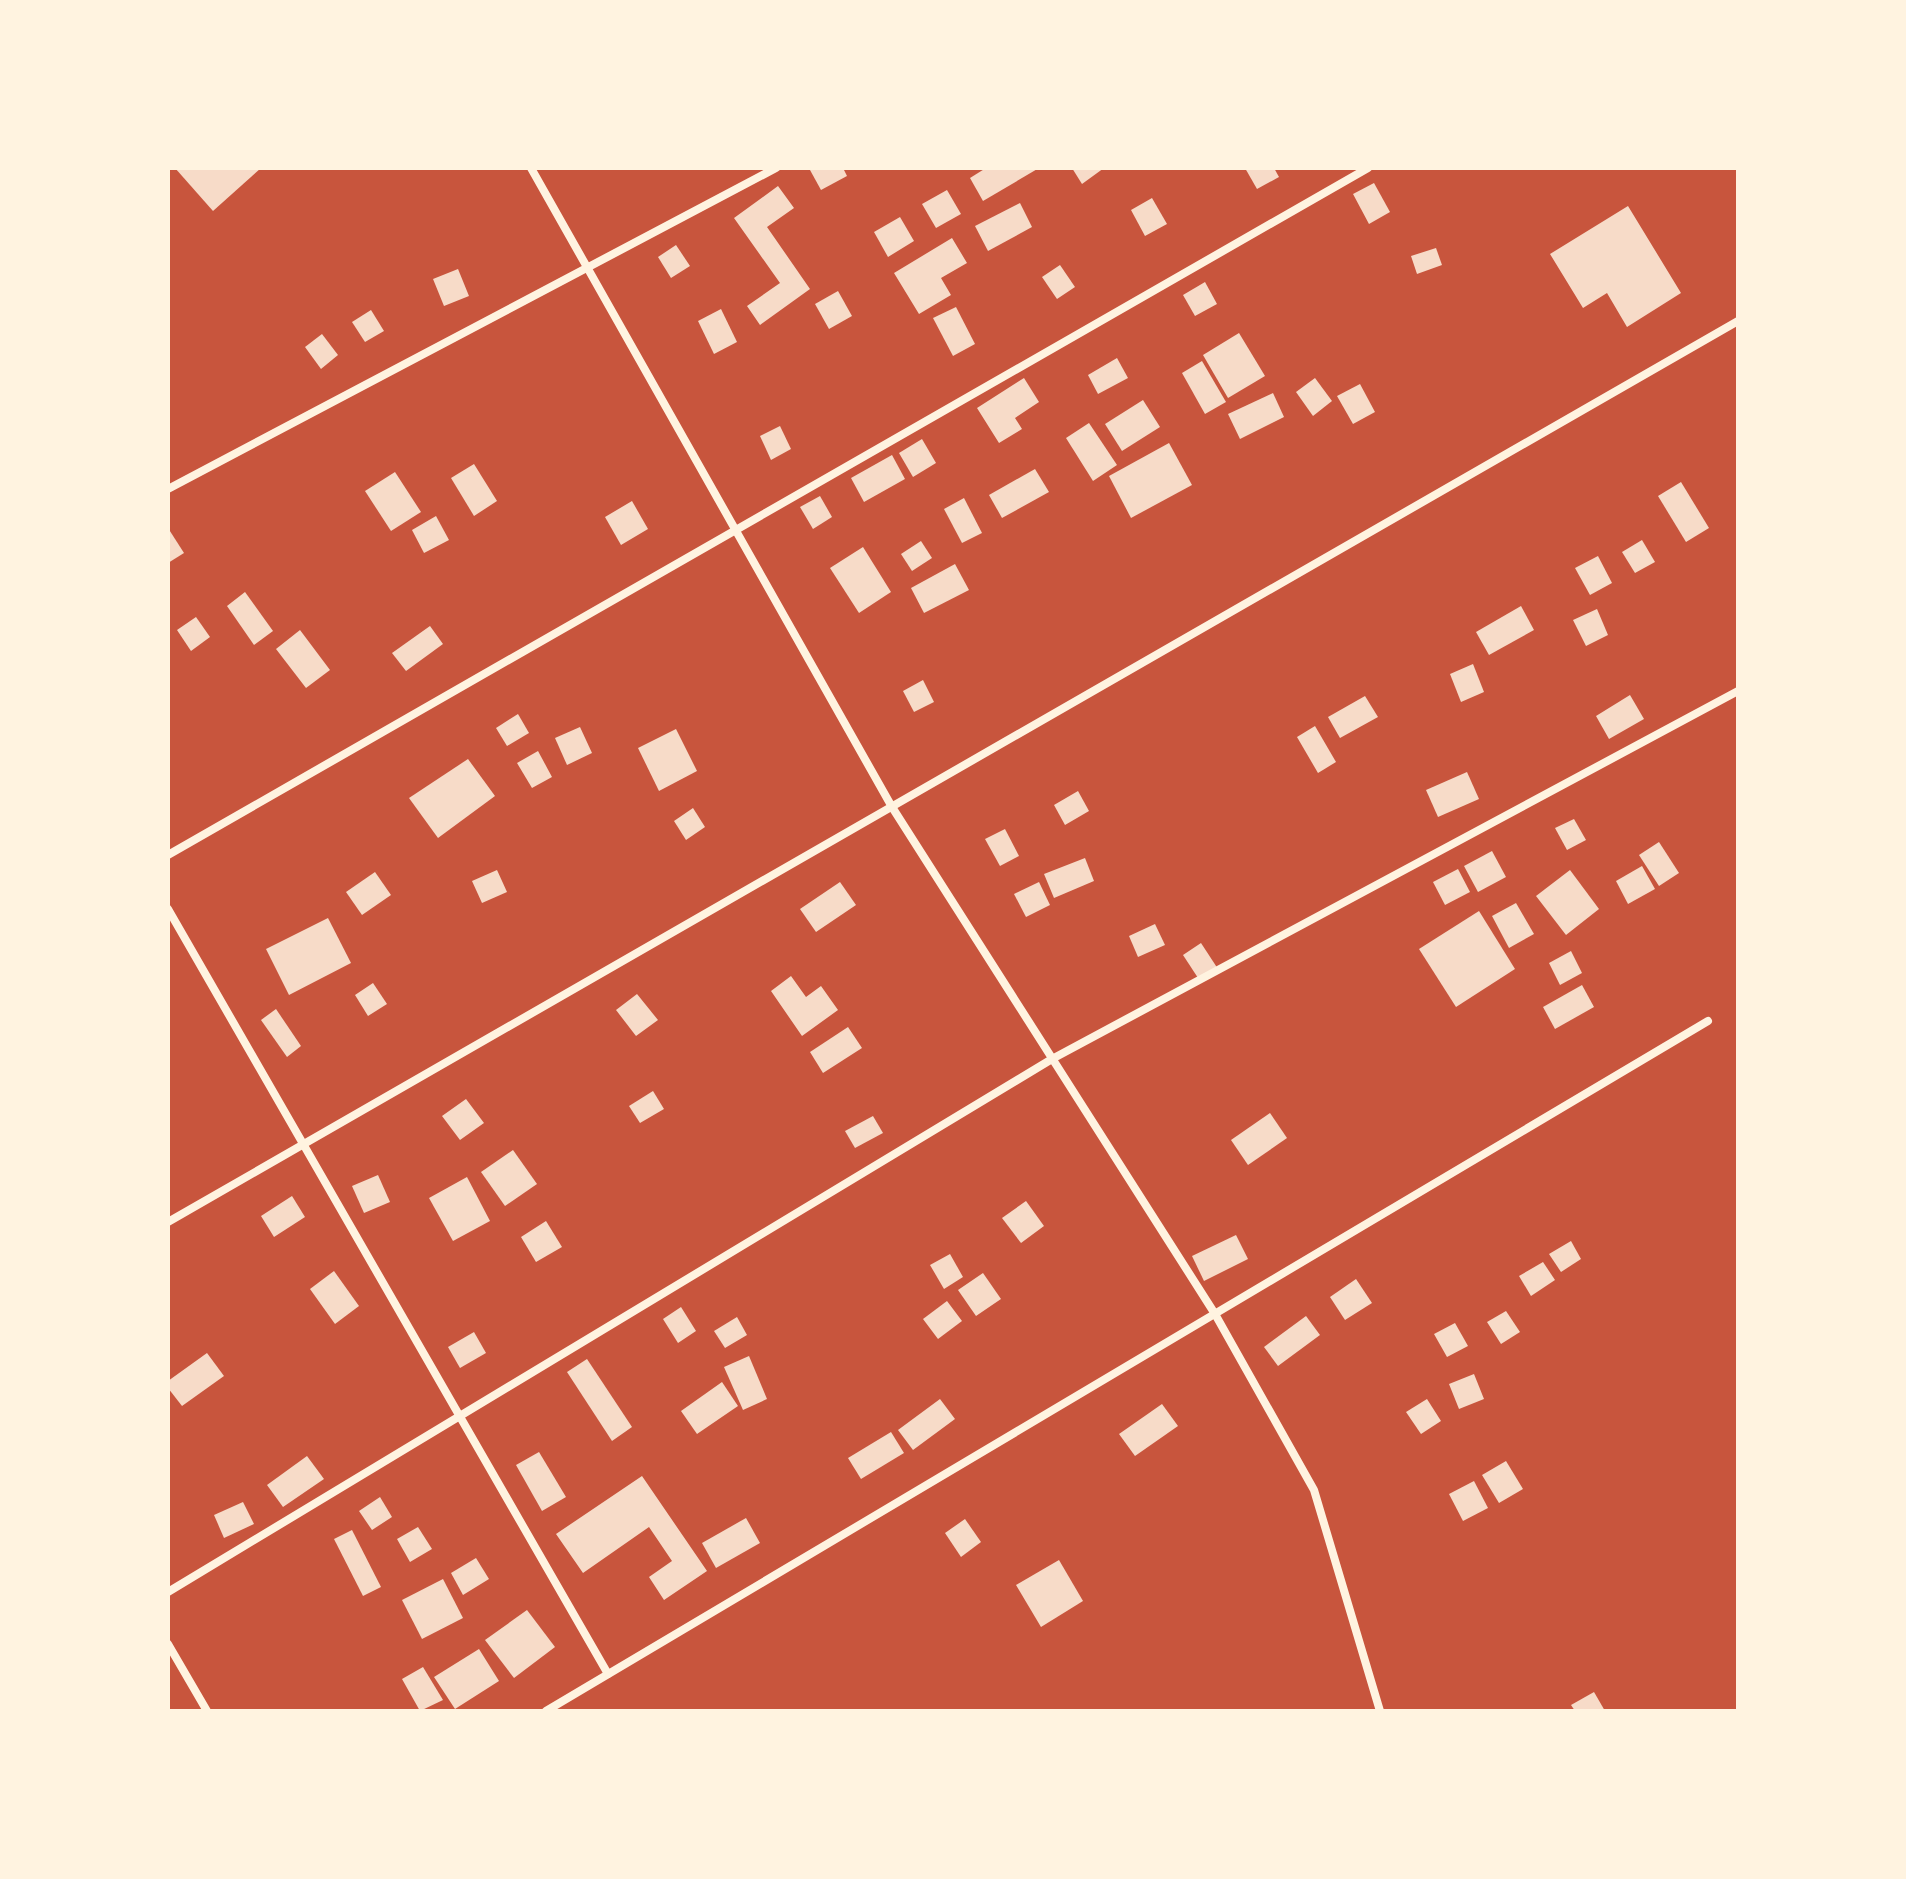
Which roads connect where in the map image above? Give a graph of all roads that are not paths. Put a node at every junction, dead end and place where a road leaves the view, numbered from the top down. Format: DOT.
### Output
graph roads {
  1 [pos="531,168"];
  2 [pos="776,168"];
  3 [pos="1368,168"];
  4 [pos="587,267"];
  5 [pos="1738,321"];
  6 [pos="168,489"];
  7 [pos="736,530"];
  8 [pos="1738,691"];
  9 [pos="892,807"];
  10 [pos="168,855"];
  11 [pos="168,909"];
  12 [pos="1708,1021"];
  13 [pos="1052,1059"];
  14 [pos="301,1146"];
  15 [pos="168,1222"];
  16 [pos="1215,1314"];
  17 [pos="459,1416"];
  18 [pos="168,1592"];
  19 [pos="168,1644"];
  20 [pos="608,1674"];
  21 [pos="207,1711"];
  22 [pos="546,1711"];
  23 [pos="1380,1711"];
  1 -- 4 [label="street"];
  2 -- 4 [label="street"];
  3 -- 7 [label="street"];
  4 -- 6 [label="street"];
  4 -- 7 [label="street"];
  5 -- 9 [label="street"];
  7 -- 9 [label="street"];
  7 -- 10 [label="street"];
  8 -- 13 [label="street"];
  9 -- 13 [label="street"];
  9 -- 14 [label="street"];
  11 -- 14 [label="street"];
  12 -- 16 [label="street"];
  13 -- 16 [label="street"];
  13 -- 17 [label="street"];
  14 -- 15 [label="street"];
  14 -- 17 [label="street"];
  16 -- 20 [label="street"];
  16 -- 23 [label="street"];
  17 -- 18 [label="street"];
  17 -- 20 [label="street"];
  19 -- 21 [label="street"];
  20 -- 22 [label="street"];
}
